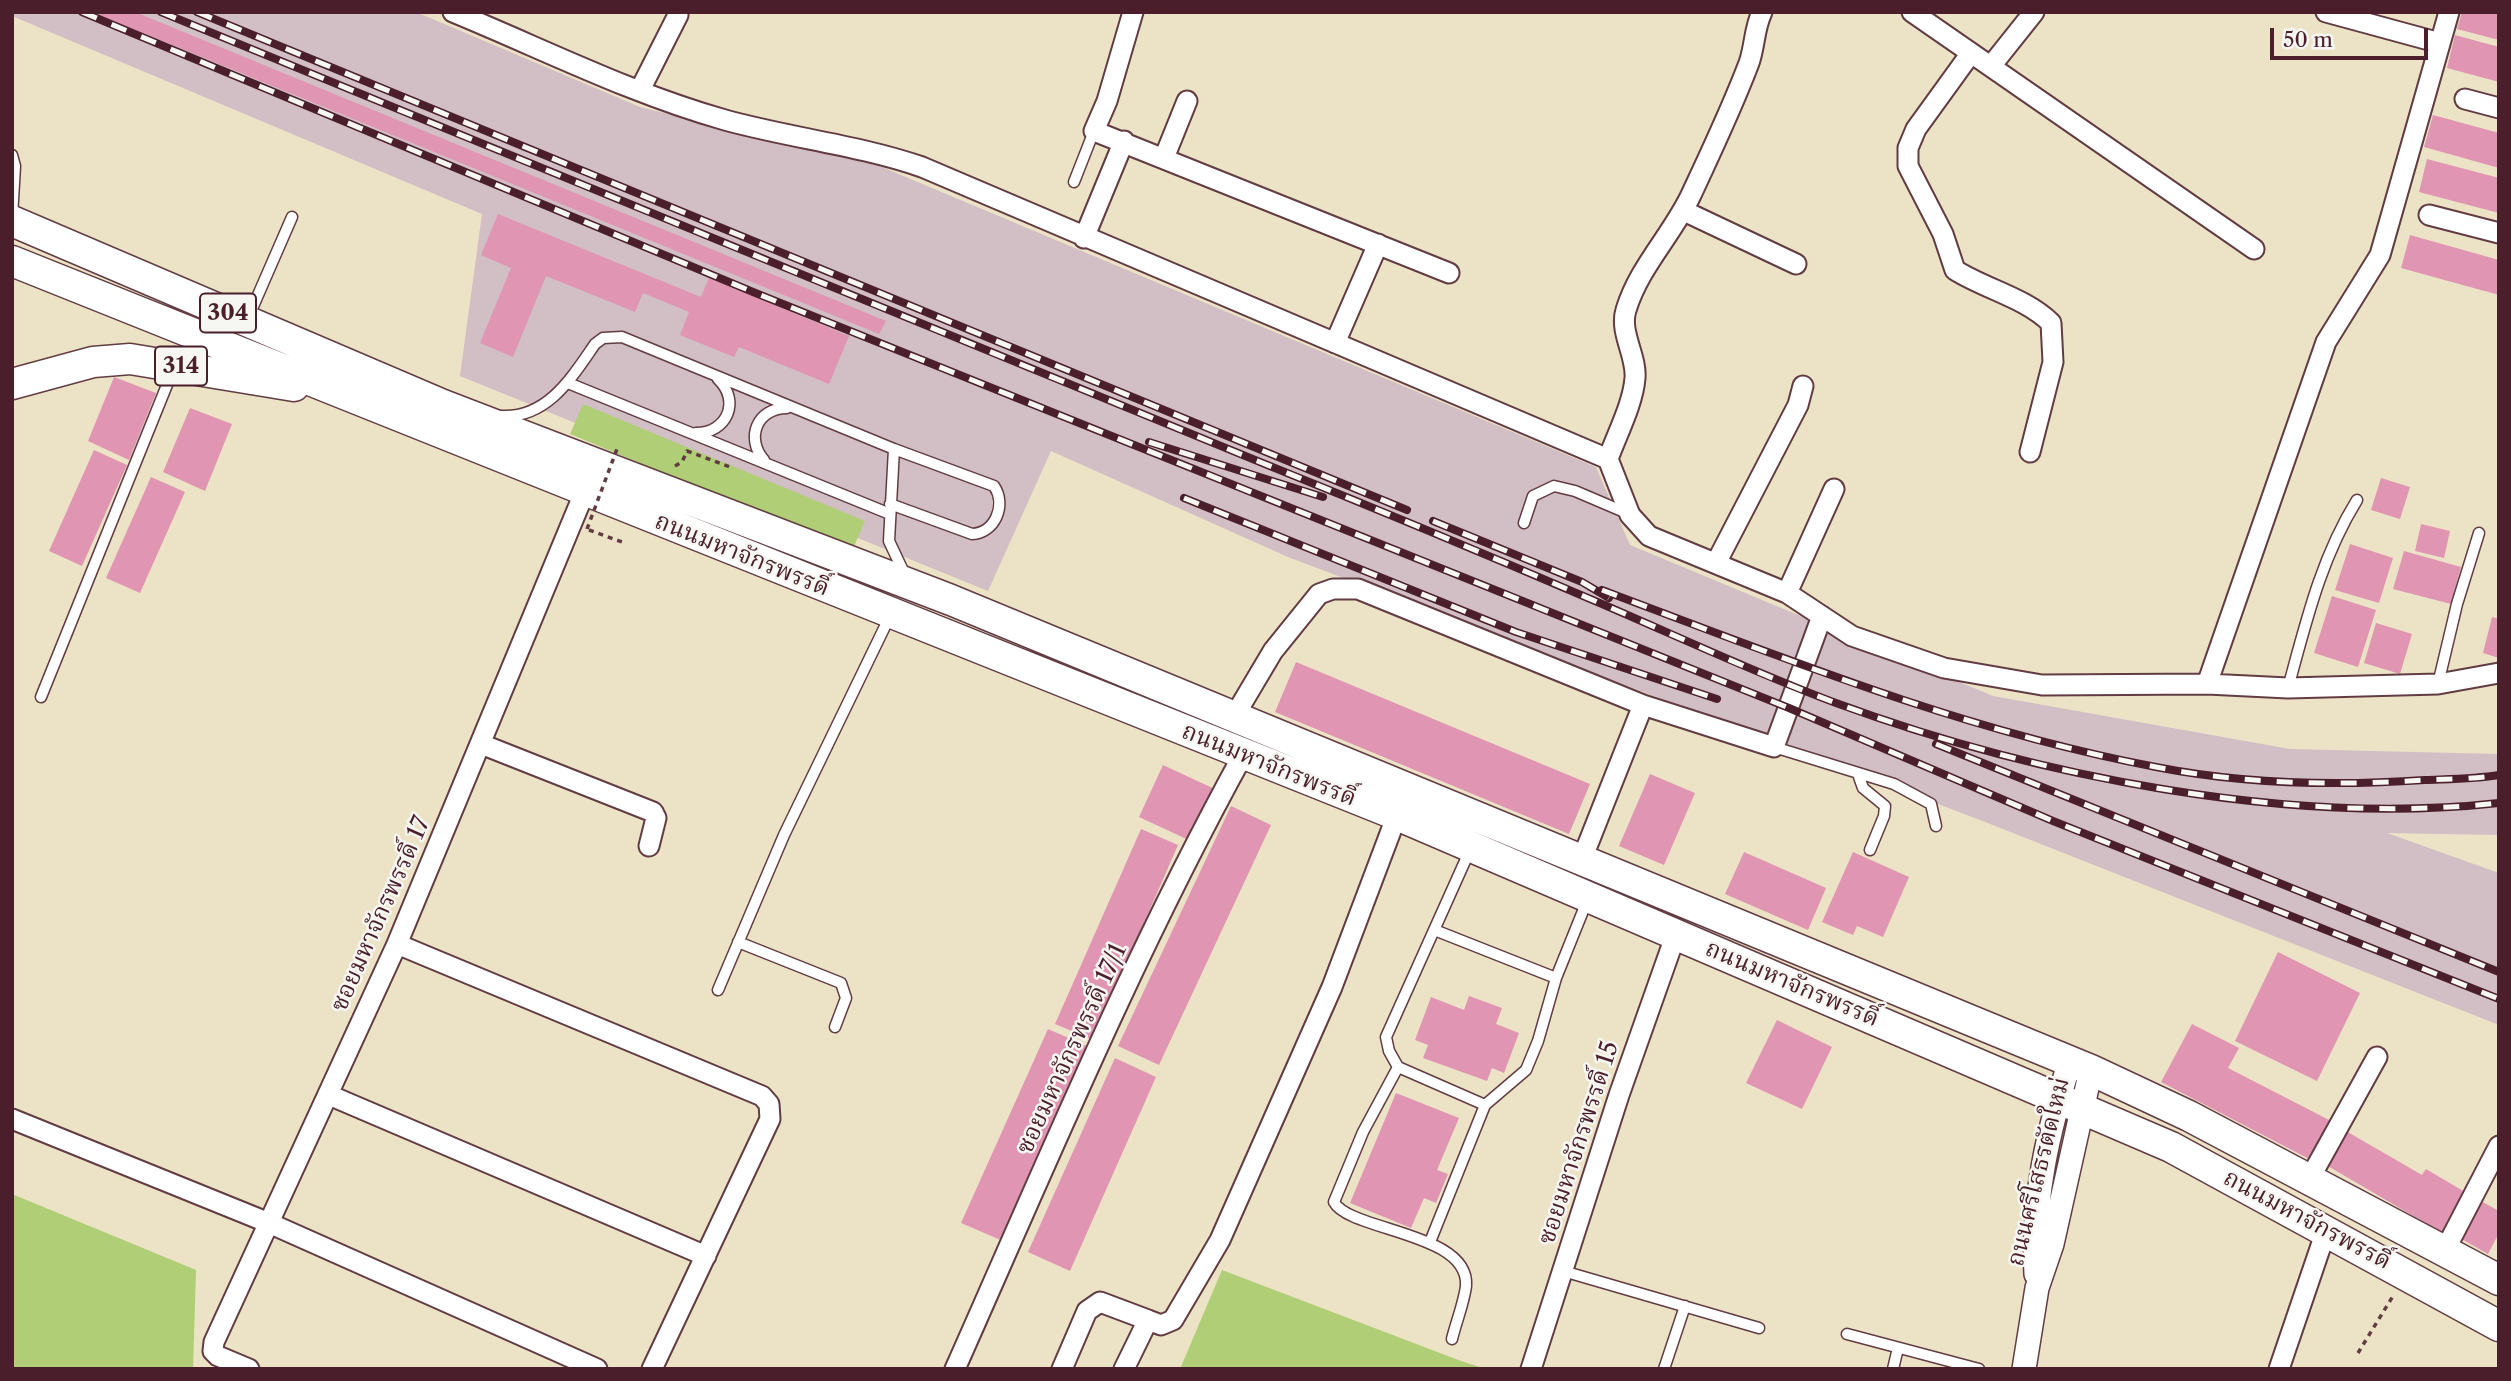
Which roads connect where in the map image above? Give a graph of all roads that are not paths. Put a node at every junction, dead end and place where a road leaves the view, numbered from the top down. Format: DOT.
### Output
graph roads {
  1 [pos="453,12"];
  2 [pos="1133,12"];
  3 [pos="1762,12"];
  4 [pos="1912,12"];
  5 [pos="2034,12"];
  6 [pos="2326,12"];
  7 [pos="2449,12"];
  8 [pos="678,15"];
  9 [pos="2440,43"];
  10 [pos="1971,53"];
  11 [pos="1991,66"];
  12 [pos="640,90"];
  13 [pos="2465,99"];
  14 [pos="1187,101"];
  15 [pos="2499,108"];
  16 [pos="1094,131"];
  17 [pos="1124,141"];
  18 [pos="12,155"];
  19 [pos="1164,158"];
  20 [pos="1074,182"];
  21 [pos="1684,211"];
  22 [pos="2429,215"];
  23 [pos="292,217"];
  24 [pos="12,219"];
  25 [pos="2499,233"];
  26 [pos="1084,238"];
  27 [pos="1378,244"];
  28 [pos="2254,249"];
  29 [pos="12,261"];
  30 [pos="1796,264"];
  31 [pos="1449,273"];
  32 [pos="246,321"];
  33 [pos="1335,344"];
  34 [pos="175,365"];
  35 [pos="711,376"];
  36 [pos="568,383"];
  37 [pos="12,384"];
  38 [pos="1803,386"];
  39 [pos="350,396"];
  40 [pos="791,409"];
  41 [pos="439,418"];
  42 [pos="689,431"];
  43 [pos="894,449"];
  44 [pos="2030,452"];
  45 [pos="1608,459"];
  46 [pos="771,465"];
  47 [pos="1835,489"];
  48 [pos="584,491"];
  49 [pos="2357,500"];
  50 [pos="890,509"];
  51 [pos="1630,514"];
  52 [pos="1524,523"];
  53 [pos="2479,533"];
  54 [pos="1716,563"];
  55 [pos="1787,593"];
  56 [pos="951,600"];
  57 [pos="890,615"];
  58 [pos="1822,616"];
  59 [pos="2499,673"];
  60 [pos="2207,684"];
  61 [pos="2438,684"];
  62 [pos="2288,688"];
  63 [pos="41,697"];
  64 [pos="1643,705"];
  65 [pos="1235,715"];
  66 [pos="481,744"];
  67 [pos="1774,747"];
  68 [pos="1243,755"];
  69 [pos="1858,774"];
  70 [pos="1397,816"];
  71 [pos="1936,826"];
  72 [pos="649,846"];
  73 [pos="1471,846"];
  74 [pos="1870,850"];
  75 [pos="1582,859"];
  76 [pos="1589,897"];
  77 [pos="1437,931"];
  78 [pos="1676,934"];
  79 [pos="738,942"];
  80 [pos="397,944"];
  81 [pos="1556,978"];
  82 [pos="718,989"];
  83 [pos="835,1027"];
  84 [pos="2377,1057"];
  85 [pos="2080,1065"];
  86 [pos="1398,1067"];
  87 [pos="329,1095"];
  88 [pos="2070,1103"];
  89 [pos="1485,1105"];
  90 [pos="12,1119"];
  91 [pos="2499,1146"];
  92 [pos="2310,1178"];
  93 [pos="269,1223"];
  94 [pos="2326,1231"];
  95 [pos="1430,1242"];
  96 [pos="2445,1250"];
  97 [pos="706,1255"];
  98 [pos="1563,1271"];
  99 [pos="2499,1280"];
  100 [pos="1685,1306"];
  101 [pos="1148,1320"];
  102 [pos="2499,1326"];
  103 [pos="1759,1328"];
  104 [pos="1846,1334"];
  105 [pos="1452,1339"];
  106 [pos="1898,1348"];
  107 [pos="249,1369"];
  108 [pos="597,1369"];
  109 [pos="652,1369"];
  110 [pos="955,1369"];
  111 [pos="1062,1369"];
  112 [pos="1124,1369"];
  113 [pos="1531,1369"];
  114 [pos="1664,1369"];
  115 [pos="1893,1369"];
  116 [pos="1979,1369"];
  117 [pos="2024,1369"];
  118 [pos="2279,1369"];
  1 -- 12 [label="street"];
  2 -- 16 [label="street"];
  3 -- 21 [label="street"];
  4 -- 10 [label="street"];
  5 -- 11 [label="street"];
  6 -- 9 [label="street"];
  7 -- 9 [label="street"];
  8 -- 12 [label="street"];
  9 -- 60 [label="street"];
  10 -- 11 [label="street"];
  10 -- 44 [label="street"];
  11 -- 28 [label="street"];
  12 -- 26 [label="street"];
  13 -- 15 [label="street"];
  14 -- 19 [label="street"];
  16 -- 17 [label="street"];
  16 -- 20 [label="lane"];
  17 -- 19 [label="street"];
  17 -- 26 [label="street"];
  18 -- 24 [label="lane"];
  19 -- 27 [label="street"];
  21 -- 30 [label="street"];
  21 -- 45 [label="street"];
  22 -- 25 [label="street"];
  23 -- 32 [label="lane"];
  24 -- 32 [label="main road, ถนนมหาจักรพรรดิ์ / 304"];
  26 -- 33 [label="street"];
  27 -- 31 [label="street"];
  27 -- 33 [label="street"];
  29 -- 39 [label="main road, ถนนมหาจักรพรรดิ์ / 304"];
  32 -- 41 [label="main road, ถนนมหาจักรพรรดิ์ / 304"];
  33 -- 45 [label="street"];
  34 -- 37 [label="main road, 314"];
  34 -- 39 [label="main road, 314"];
  34 -- 63 [label="lane"];
  35 -- 36 [label="lane"];
  35 -- 40 [label="lane"];
  35 -- 42 [label="lane"];
  36 -- 41 [label="lane"];
  36 -- 42 [label="lane"];
  38 -- 54 [label="street"];
  39 -- 41 [label="main road, ถนนมหาจักรพรรดิ์ / 304"];
  40 -- 43 [label="lane"];
  40 -- 46 [label="lane"];
  41 -- 48 [label="main road, ถนนมหาจักรพรรดิ์"];
  41 -- 56 [label="main road, ถนนมหาจักรพรรดิ์"];
  42 -- 46 [label="lane"];
  43 -- 50 [label="lane"];
  43 -- 50 [label="lane"];
  45 -- 51 [label="street"];
  46 -- 50 [label="lane"];
  47 -- 55 [label="street"];
  48 -- 57 [label="main road, ถนนมหาจักรพรรดิ์"];
  48 -- 66 [label="street, ซอยมหาจักรพรรดิ์ 17"];
  49 -- 62 [label="lane"];
  50 -- 56 [label="lane"];
  51 -- 52 [label="lane"];
  51 -- 54 [label="street"];
  53 -- 61 [label="lane"];
  54 -- 55 [label="street"];
  55 -- 58 [label="street"];
  56 -- 65 [label="main road, ถนนมหาจักรพรรดิ์"];
  57 -- 68 [label="main road, ถนนมหาจักรพรรดิ์"];
  57 -- 79 [label="lane"];
  58 -- 60 [label="street"];
  58 -- 67 [label="street"];
  59 -- 61 [label="street"];
  60 -- 62 [label="street"];
  61 -- 62 [label="street"];
  64 -- 65 [label="street"];
  64 -- 67 [label="street"];
  64 -- 75 [label="street"];
  65 -- 75 [label="main road, ถนนมหาจักรพรรดิ์"];
  66 -- 72 [label="street"];
  66 -- 80 [label="street, ซอยมหาจักรพรรดิ์ 17"];
  67 -- 69 [label="lane"];
  68 -- 70 [label="main road, ถนนมหาจักรพรรดิ์"];
  68 -- 110 [label="street, ซอยมหาจักรพรรดิ์ 17/1"];
  69 -- 71 [label="lane"];
  69 -- 74 [label="lane"];
  70 -- 73 [label="main road, ถนนมหาจักรพรรดิ์"];
  70 -- 101 [label="street"];
  73 -- 76 [label="main road, ถนนมหาจักรพรรดิ์"];
  73 -- 77 [label="lane"];
  75 -- 85 [label="main road, ถนนมหาจักรพรรดิ์"];
  76 -- 78 [label="main road, ถนนมหาจักรพรรดิ์"];
  76 -- 81 [label="lane"];
  77 -- 81 [label="lane"];
  77 -- 86 [label="lane"];
  78 -- 88 [label="main road, ถนนมหาจักรพรรดิ์"];
  78 -- 98 [label="street, ซอยมหาจักรพรรดิ์ 15"];
  79 -- 82 [label="lane"];
  79 -- 83 [label="lane"];
  80 -- 87 [label="street, ซอยมหาจักรพรรดิ์ 17"];
  80 -- 97 [label="street"];
  81 -- 89 [label="lane"];
  84 -- 92 [label="street"];
  85 -- 88 [label="street, ถนนศรีโสธรตัดใหม่"];
  85 -- 92 [label="main road, ถนนมหาจักรพรรดิ์"];
  86 -- 89 [label="lane"];
  86 -- 95 [label="lane"];
  87 -- 93 [label="street, ซอยมหาจักรพรรดิ์ 17"];
  87 -- 97 [label="street"];
  88 -- 94 [label="main road, ถนนมหาจักรพรรดิ์"];
  88 -- 117 [label="street, ถนนศรีโสธรตัดใหม่"];
  89 -- 95 [label="lane"];
  90 -- 93 [label="street"];
  91 -- 96 [label="street"];
  92 -- 96 [label="main road, ถนนมหาจักรพรรดิ์"];
  93 -- 107 [label="street, ซอยมหาจักรพรรดิ์ 17"];
  93 -- 108 [label="street"];
  94 -- 102 [label="main road, ถนนมหาจักรพรรดิ์"];
  94 -- 118 [label="street"];
  95 -- 105 [label="lane"];
  96 -- 99 [label="main road, ถนนมหาจักรพรรดิ์"];
  97 -- 109 [label="street"];
  98 -- 100 [label="lane"];
  98 -- 113 [label="street, ซอยมหาจักรพรรดิ์ 15"];
  100 -- 103 [label="lane"];
  100 -- 114 [label="lane"];
  101 -- 111 [label="street"];
  101 -- 112 [label="street"];
  104 -- 106 [label="lane"];
  106 -- 115 [label="lane"];
  106 -- 116 [label="lane"];
}
